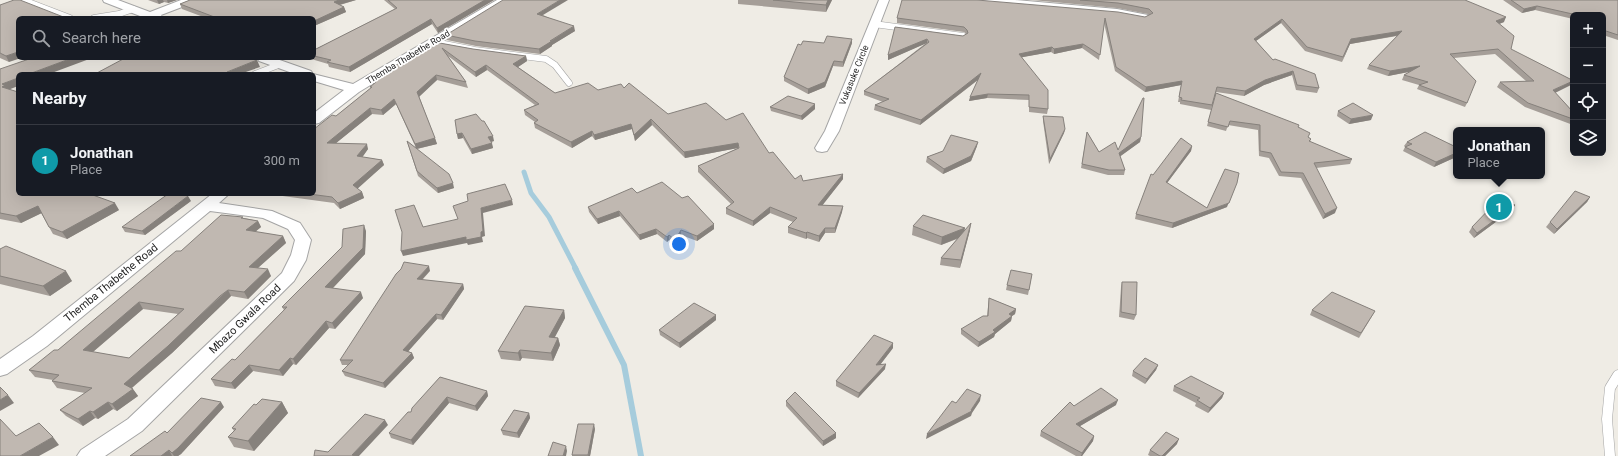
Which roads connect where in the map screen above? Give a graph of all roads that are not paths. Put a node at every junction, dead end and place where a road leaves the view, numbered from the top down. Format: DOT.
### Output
graph roads {
  1 [pos="23,0"];
  2 [pos="108,0"];
  3 [pos="191,0"];
  4 [pos="505,0"];
  5 [pos="884,0"];
  6 [pos="977,0"];
  7 [pos="133,10"];
  8 [pos="65,16"];
  9 [pos="106,16"];
  10 [pos="148,16"];
  11 [pos="152,16"];
  12 [pos="1144,17"];
  13 [pos="874,24"];
  14 [pos="963,36"];
  15 [pos="434,42"];
  16 [pos="269,60"];
  17 [pos="280,64"];
  18 [pos="260,72"];
  19 [pos="302,72"];
  20 [pos="316,78"];
  21 [pos="569,83"];
  22 [pos="354,89"];
  23 [pos="316,118"];
  24 [pos="822,148"];
  25 [pos="218,196"];
  26 [pos="206,206"];
  27 [pos="0,369"];
  28 [pos="1618,375"];
  29 [pos="88,456"];
  30 [pos="1610,456"];
  1 -- 8 [label="lane"];
  2 -- 7 [label="street"];
  3 -- 11 [label="street"];
  4 -- 15 [label="street, Themba Thabethe Road"];
  5 -- 13 [label="street, Vukasuke Circle"];
  6 -- 12 [label="street"];
  7 -- 9 [label="lane"];
  7 -- 10 [label="street"];
  13 -- 14 [label="lane"];
  13 -- 24 [label="street, Vukasuke Circle"];
  15 -- 21 [label="lane"];
  15 -- 22 [label="street, Themba Thabethe Road"];
  16 -- 17 [label="street"];
  17 -- 18 [label="lane"];
  17 -- 19 [label="street"];
  20 -- 22 [label="street"];
  22 -- 23 [label="street, Themba Thabethe Road"];
  25 -- 26 [label="street, Themba Thabethe Road"];
  26 -- 27 [label="street, Themba Thabethe Road"];
  26 -- 29 [label="street, Mbazo Gwala Road"];
  28 -- 30 [label="lane"];
}
